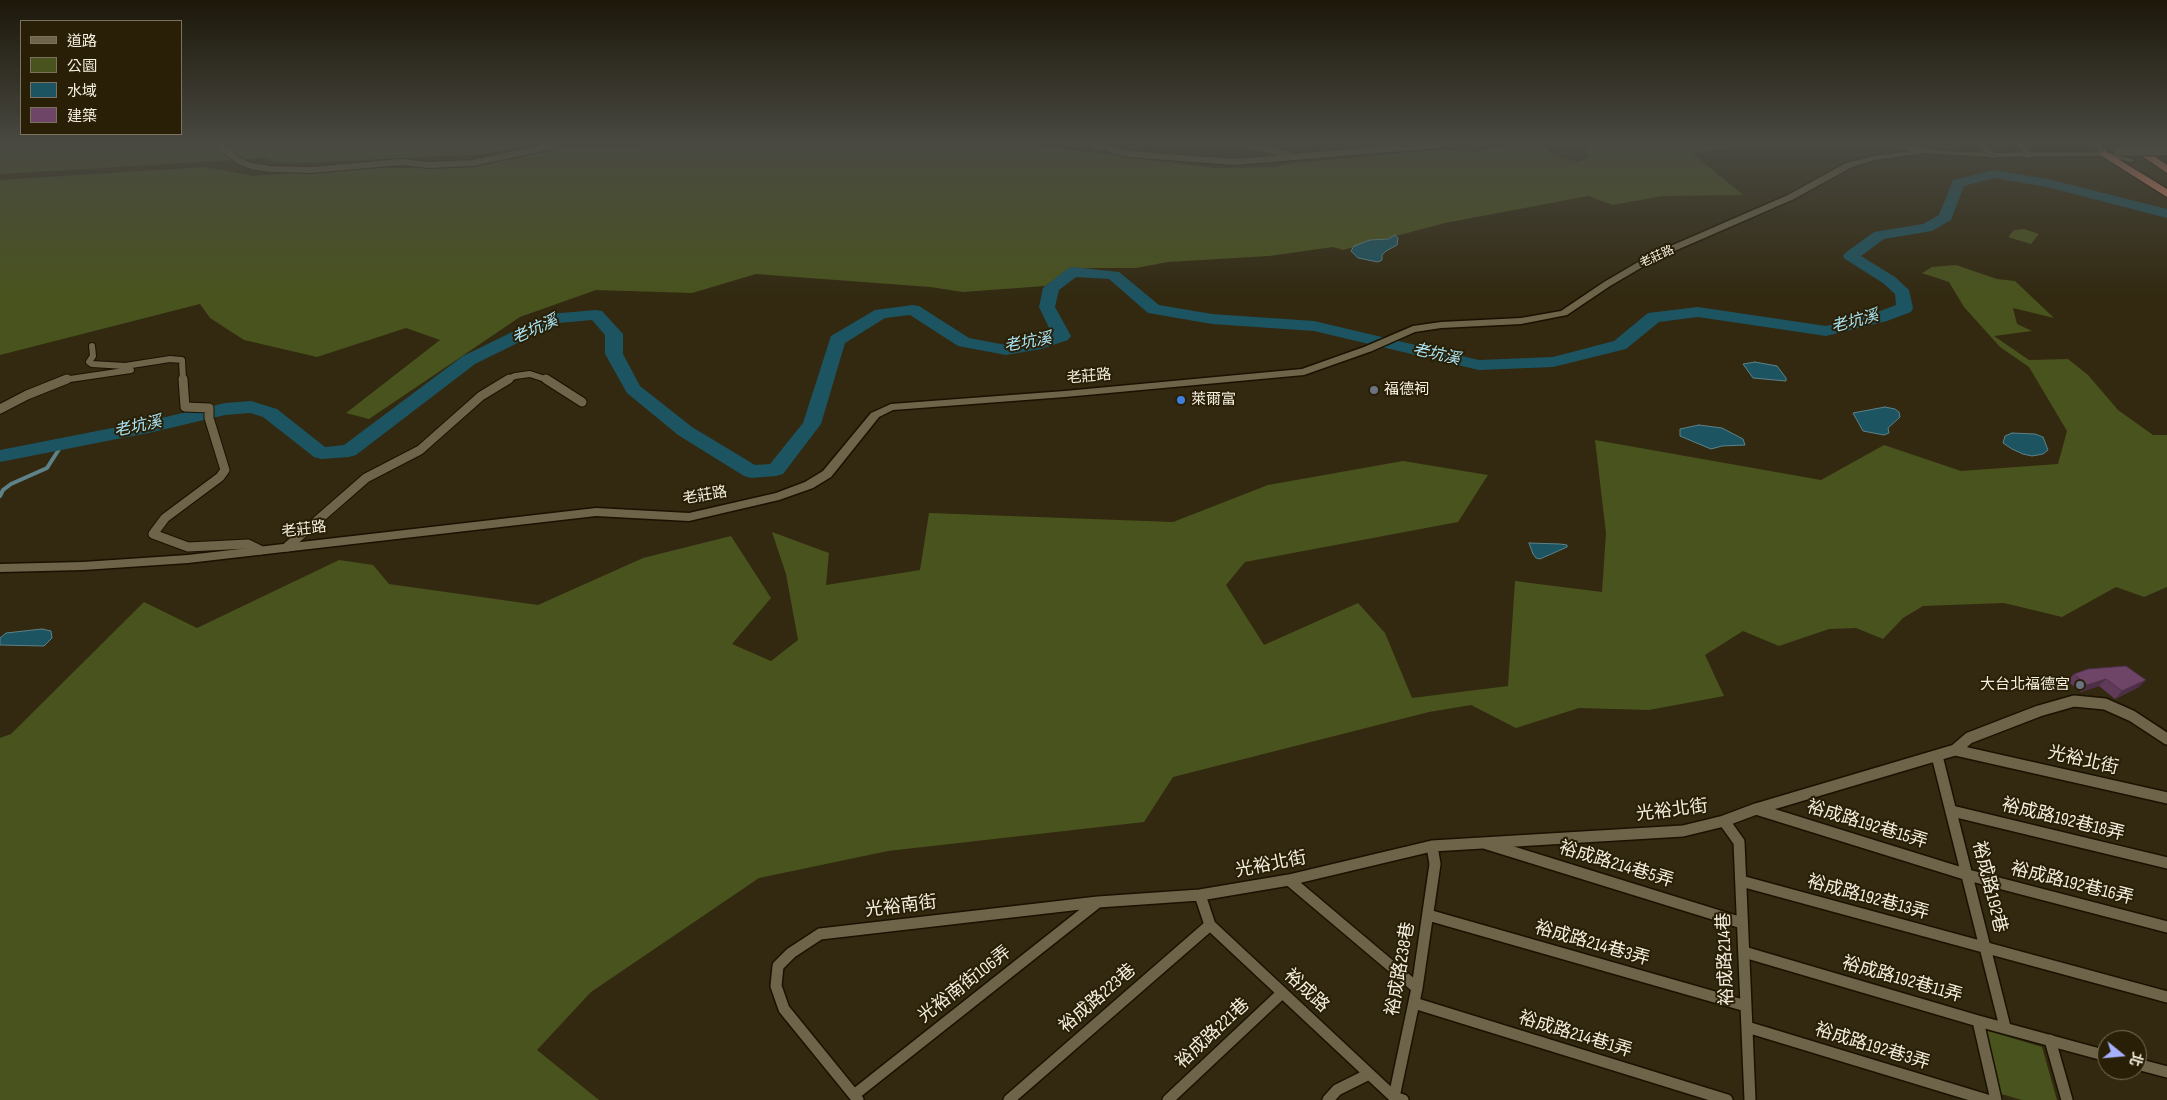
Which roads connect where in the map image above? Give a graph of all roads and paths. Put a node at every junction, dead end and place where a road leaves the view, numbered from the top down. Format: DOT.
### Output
graph roads {
  1 [pos="1792,196"];
  2 [pos="92,346"];
  3 [pos="184,365"];
  4 [pos="582,402"];
  5 [pos="0,409"];
  6 [pos="286,547"];
  7 [pos="260,550"];
  8 [pos="0,568"];
  9 [pos="2167,739"];
  10 [pos="1956,750"];
  11 [pos="1938,756"];
  12 [pos="2167,798"];
  13 [pos="1756,808"];
  14 [pos="1952,811"];
  15 [pos="1724,821"];
  16 [pos="1479,842"];
  17 [pos="1432,846"];
  18 [pos="2167,863"];
  19 [pos="1968,875"];
  20 [pos="1289,880"];
  21 [pos="1741,881"];
  22 [pos="1200,895"];
  23 [pos="1098,902"];
  24 [pos="1428,915"];
  25 [pos="1742,923"];
  26 [pos="1210,925"];
  27 [pos="2167,927"];
  28 [pos="1986,949"];
  29 [pos="1744,952"];
  30 [pos="1417,988"];
  31 [pos="1282,993"];
  32 [pos="2167,997"];
  33 [pos="1414,1003"];
  34 [pos="1746,1006"];
  35 [pos="1978,1021"];
  36 [pos="1747,1027"];
  37 [pos="2005,1027"];
  38 [pos="2050,1040"];
  39 [pos="2097,1053"];
  40 [pos="2147,1067"];
  41 [pos="2167,1072"];
  42 [pos="1369,1074"];
  43 [pos="856,1097"];
  44 [pos="1399,1099"];
  45 [pos="1010,1100"];
  46 [pos="1168,1100"];
  47 [pos="1328,1100"];
  48 [pos="1727,1100"];
  49 [pos="1750,1100"];
  50 [pos="1987,1100"];
  51 [pos="1996,1100"];
  52 [pos="2067,1100"];
  1 -- 6 [label="street, 老莊路"];
  2 -- 3 [label="street"];
  3 -- 5 [label="street"];
  3 -- 7 [label="street"];
  4 -- 6 [label="street"];
  6 -- 7 [label="street, 老莊路"];
  7 -- 8 [label="street, 老莊路"];
  9 -- 10 [label="street"];
  10 -- 11 [label="street, 光裕北街"];
  10 -- 12 [label="street, 光裕北街"];
  11 -- 13 [label="street, 光裕北街"];
  11 -- 14 [label="street, 裕成路192巷"];
  13 -- 15 [label="street, 光裕北街"];
  13 -- 19 [label="street, 裕成路192巷15弄"];
  14 -- 18 [label="street, 裕成路192巷18弄"];
  14 -- 19 [label="street, 裕成路192巷"];
  15 -- 16 [label="street, 光裕北街"];
  15 -- 21 [label="street, 裕成路214巷"];
  16 -- 17 [label="street, 光裕北街"];
  16 -- 25 [label="street, 裕成路214巷5弄"];
  17 -- 20 [label="street, 光裕北街"];
  17 -- 24 [label="street, 裕成路238巷"];
  19 -- 27 [label="street, 裕成路192巷16弄"];
  19 -- 28 [label="street, 裕成路192巷"];
  20 -- 22 [label="street, 光裕北街"];
  20 -- 30 [label="street"];
  21 -- 25 [label="street, 裕成路214巷"];
  21 -- 28 [label="street, 裕成路192巷13弄"];
  22 -- 23 [label="street, 光裕南街"];
  22 -- 26 [label="street, 裕成路"];
  23 -- 43 [label="street, 光裕南街106弄"];
  23 -- 43 [label="street, 光裕南街"];
  24 -- 30 [label="street, 裕成路238巷"];
  24 -- 34 [label="street, 裕成路214巷3弄"];
  25 -- 29 [label="street, 裕成路214巷"];
  26 -- 31 [label="street, 裕成路"];
  26 -- 45 [label="street, 裕成路223巷"];
  28 -- 32 [label="street, 裕成路192巷13弄"];
  28 -- 37 [label="street, 裕成路192巷"];
  29 -- 34 [label="street, 裕成路214巷"];
  29 -- 35 [label="street, 裕成路192巷11弄"];
  30 -- 33 [label="street, 裕成路238巷"];
  31 -- 42 [label="street, 裕成路"];
  31 -- 46 [label="street, 裕成路221巷"];
  33 -- 44 [label="street, 裕成路238巷"];
  33 -- 48 [label="street, 裕成路214巷1弄"];
  34 -- 36 [label="street, 裕成路214巷"];
  35 -- 37 [label="street, 裕成路192巷11弄"];
  35 -- 51 [label="street"];
  36 -- 49 [label="street, 裕成路214巷"];
  36 -- 50 [label="street, 裕成路192巷3弄"];
  37 -- 38 [label="street, 裕成路192巷11弄"];
  38 -- 39 [label="street, 裕成路192巷11弄"];
  38 -- 52 [label="street"];
  40 -- 41 [label="street"];
  42 -- 44 [label="street, 裕成路"];
  42 -- 47 [label="street"];
}
